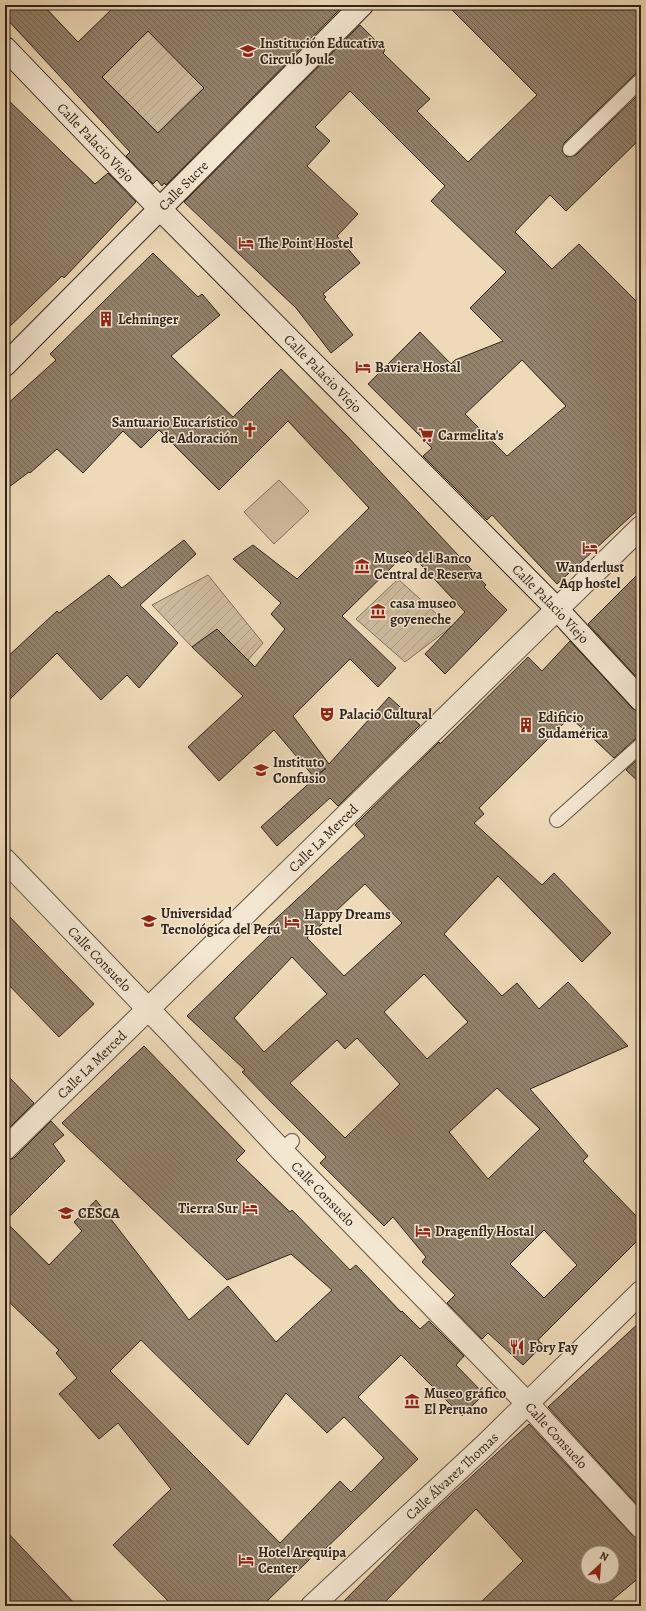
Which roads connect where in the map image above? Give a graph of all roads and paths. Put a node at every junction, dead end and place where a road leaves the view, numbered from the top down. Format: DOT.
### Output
graph roads {
  1 [pos="362,5"];
  2 [pos="5,48"];
  3 [pos="641,80"];
  4 [pos="570,149"];
  5 [pos="160,209"];
  6 [pos="5,365"];
  7 [pos="641,527"];
  8 [pos="557,609"];
  9 [pos="641,700"];
  10 [pos="641,745"];
  11 [pos="557,820"];
  12 [pos="5,860"];
  13 [pos="149,1009"];
  14 [pos="5,1149"];
  15 [pos="641,1292"];
  16 [pos="527,1403"];
  17 [pos="641,1527"];
  18 [pos="312,1606"];
  1 -- 5 [label="street, Calle Sucre"];
  2 -- 5 [label="street, Calle Palacio Viejo"];
  3 -- 4 [label="lane"];
  5 -- 6 [label="street, Calle Sucre"];
  5 -- 8 [label="street, Calle Palacio Viejo"];
  7 -- 8 [label="street, Calle La Merced"];
  8 -- 9 [label="street, Calle Palacio Viejo"];
  8 -- 13 [label="street, Calle La Merced"];
  10 -- 11 [label="lane"];
  12 -- 13 [label="street, Calle Consuelo"];
  13 -- 14 [label="street, Calle La Merced"];
  13 -- 16 [label="street, Calle Consuelo"];
  15 -- 16 [label="street, Calle Álvarez Thomas"];
  16 -- 17 [label="street, Calle Consuelo"];
  16 -- 18 [label="street, Calle Álvarez Thomas"];
}
